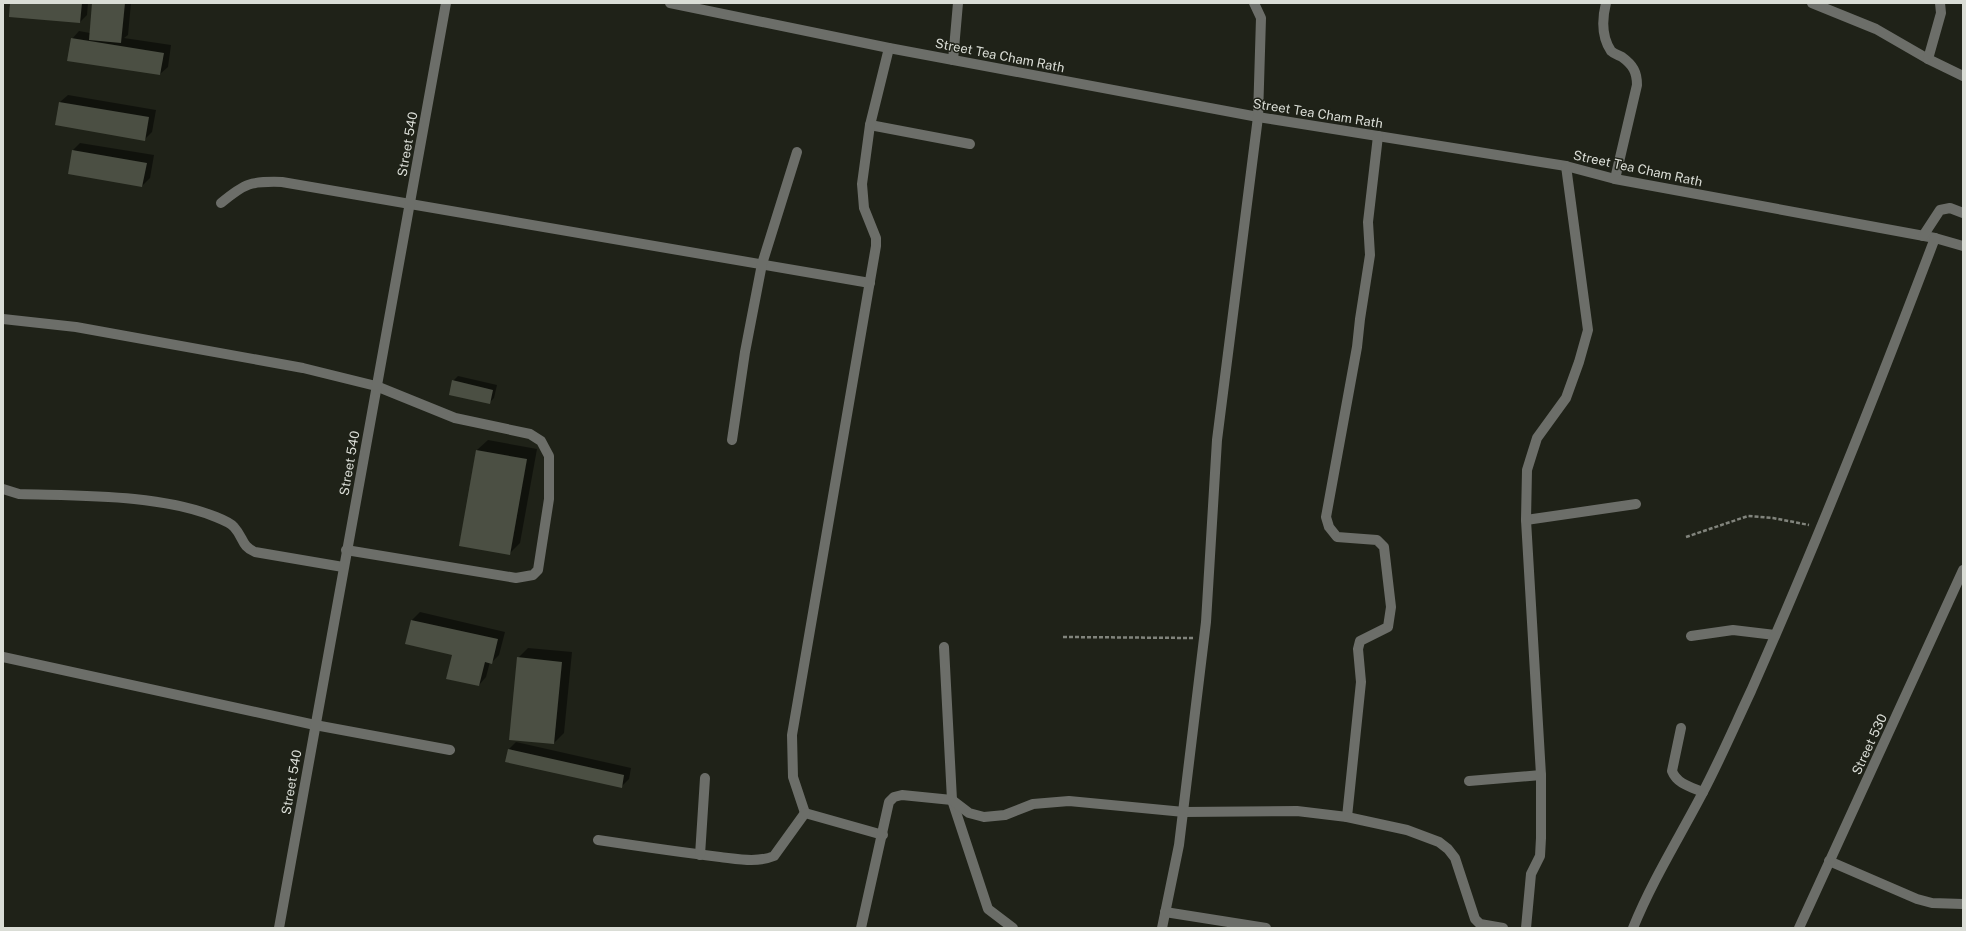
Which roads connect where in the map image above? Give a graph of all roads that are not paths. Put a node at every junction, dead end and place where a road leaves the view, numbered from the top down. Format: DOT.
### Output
graph roads {
  1 [pos="446,3"];
  2 [pos="670,3"];
  3 [pos="958,3"];
  4 [pos="1254,3"];
  5 [pos="1606,3"];
  6 [pos="1812,3"];
  7 [pos="1940,3"];
  8 [pos="889,48"];
  9 [pos="1928,59"];
  10 [pos="953,60"];
  11 [pos="1963,76"];
  12 [pos="1258,117"];
  13 [pos="870,125"];
  14 [pos="1378,136"];
  15 [pos="970,144"];
  16 [pos="797,152"];
  17 [pos="1566,166"];
  18 [pos="1615,179"];
  19 [pos="221,203"];
  20 [pos="409,204"];
  21 [pos="1963,213"];
  22 [pos="1923,236"];
  23 [pos="1935,238"];
  24 [pos="1963,246"];
  25 [pos="762,264"];
  26 [pos="870,283"];
  27 [pos="3,319"];
  28 [pos="376,386"];
  29 [pos="732,440"];
  30 [pos="3,489"];
  31 [pos="1636,504"];
  32 [pos="1526,520"];
  33 [pos="346,550"];
  34 [pos="343,567"];
  35 [pos="1963,570"];
  36 [pos="1775,635"];
  37 [pos="1691,636"];
  38 [pos="944,647"];
  39 [pos="3,657"];
  40 [pos="314,725"];
  41 [pos="1681,728"];
  42 [pos="450,750"];
  43 [pos="1540,775"];
  44 [pos="705,778"];
  45 [pos="1469,781"];
  46 [pos="1703,792"];
  47 [pos="952,800"];
  48 [pos="1184,812"];
  49 [pos="805,813"];
  50 [pos="1347,817"];
  51 [pos="883,836"];
  52 [pos="598,840"];
  53 [pos="700,855"];
  54 [pos="1829,861"];
  55 [pos="1963,904"];
  56 [pos="1165,912"];
  57 [pos="279,928"];
  58 [pos="862,928"];
  59 [pos="1013,928"];
  60 [pos="1162,928"];
  61 [pos="1266,928"];
  62 [pos="1503,928"];
  63 [pos="1526,928"];
  64 [pos="1633,928"];
  65 [pos="1799,928"];
  1 -- 20 [label="street, Street 540"];
  2 -- 8 [label="street, Street Tea Cham Rath"];
  3 -- 10 [label="street"];
  4 -- 12 [label="street"];
  5 -- 18 [label="street"];
  6 -- 9 [label="street"];
  7 -- 9 [label="street"];
  8 -- 10 [label="street, Street Tea Cham Rath"];
  8 -- 13 [label="street"];
  9 -- 11 [label="street"];
  10 -- 12 [label="street, Street Tea Cham Rath"];
  12 -- 14 [label="street, Street Tea Cham Rath"];
  12 -- 48 [label="street"];
  13 -- 15 [label="street"];
  13 -- 26 [label="street"];
  14 -- 17 [label="street, Street Tea Cham Rath"];
  14 -- 50 [label="street"];
  16 -- 25 [label="street"];
  17 -- 18 [label="street, Street Tea Cham Rath"];
  17 -- 32 [label="street"];
  18 -- 22 [label="street, Street Tea Cham Rath"];
  19 -- 20 [label="street"];
  20 -- 25 [label="street"];
  20 -- 28 [label="street, Street 540"];
  21 -- 22 [label="street"];
  22 -- 23 [label="street, Street Tea Cham Rath"];
  23 -- 24 [label="street, Street Tea Cham Rath"];
  23 -- 36 [label="street"];
  25 -- 26 [label="street"];
  25 -- 29 [label="street"];
  26 -- 49 [label="street"];
  27 -- 28 [label="street"];
  28 -- 33 [label="street, Street 540"];
  28 -- 33 [label="street"];
  30 -- 34 [label="street"];
  31 -- 32 [label="street"];
  32 -- 43 [label="street"];
  33 -- 34 [label="street, Street 540"];
  34 -- 40 [label="street, Street 540"];
  35 -- 54 [label="street, Street 530"];
  36 -- 37 [label="street"];
  36 -- 46 [label="street"];
  38 -- 47 [label="street"];
  39 -- 40 [label="street"];
  40 -- 42 [label="street"];
  40 -- 57 [label="street, Street 540"];
  41 -- 46 [label="street"];
  43 -- 45 [label="street"];
  43 -- 63 [label="street"];
  44 -- 53 [label="street"];
  46 -- 64 [label="street"];
  47 -- 48 [label="street"];
  47 -- 51 [label="street"];
  47 -- 59 [label="street"];
  48 -- 50 [label="street"];
  48 -- 56 [label="street"];
  49 -- 51 [label="street"];
  49 -- 53 [label="street"];
  50 -- 62 [label="street"];
  51 -- 58 [label="street"];
  52 -- 53 [label="street"];
  54 -- 55 [label="street"];
  54 -- 65 [label="street, Street 530"];
  56 -- 60 [label="street"];
  56 -- 61 [label="street"];
}
